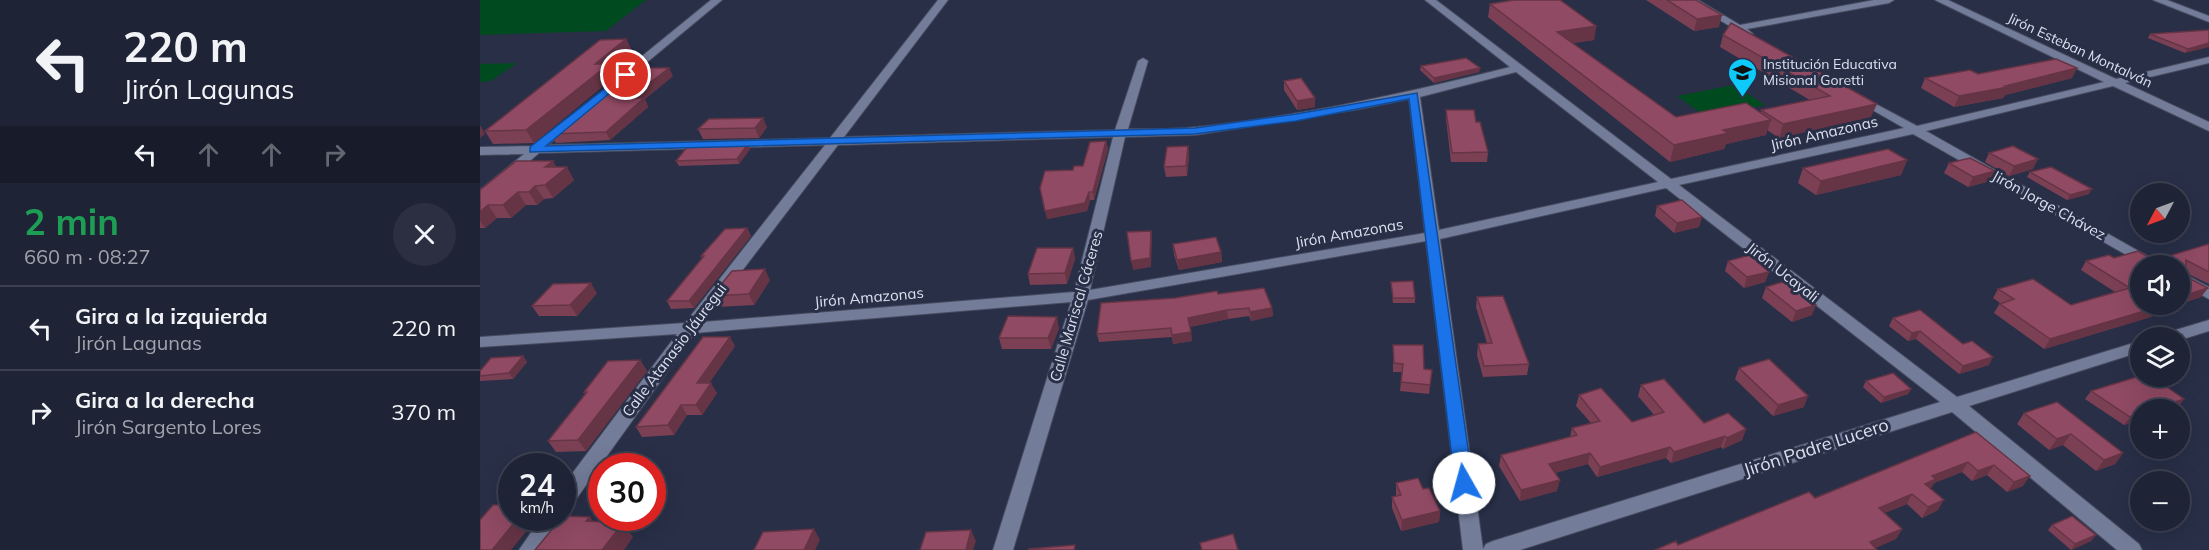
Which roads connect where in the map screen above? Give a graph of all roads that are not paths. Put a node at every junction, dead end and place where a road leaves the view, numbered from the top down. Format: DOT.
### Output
graph roads {
  1 [pos="717,0"];
  2 [pos="943,0"];
  3 [pos="1430,0"];
  4 [pos="1691,0"];
  5 [pos="1889,0"];
  6 [pos="1940,0"];
  7 [pos="2158,0"];
  8 [pos="2209,19"];
  9 [pos="1739,28"];
  10 [pos="1759,40"];
  11 [pos="1143,60"];
  12 [pos="2209,60"];
  13 [pos="1517,68"];
  14 [pos="2115,84"];
  15 [pos="1841,88"];
  16 [pos="607,90"];
  17 [pos="1414,95"];
  18 [pos="580,112"];
  19 [pos="2209,127"];
  20 [pos="1913,130"];
  21 [pos="1120,135"];
  22 [pos="833,142"];
  23 [pos="534,149"];
  24 [pos="480,152"];
  25 [pos="1670,185"];
  26 [pos="480,196"];
  27 [pos="1432,236"];
  28 [pos="2138,255"];
  29 [pos="2190,283"];
  30 [pos="2209,294"];
  31 [pos="1081,296"];
  32 [pos="2209,325"];
  33 [pos="690,328"];
  34 [pos="2190,331"];
  35 [pos="480,342"];
  36 [pos="2130,349"];
  37 [pos="1953,403"];
  38 [pos="576,484"];
  39 [pos="543,531"];
  40 [pos="529,550"];
  41 [pos="1003,550"];
  42 [pos="1473,550"];
  43 [pos="1493,550"];
  44 [pos="2132,550"];
  1 -- 16 [label="street"];
  2 -- 22 [label="street, Calle Atanasio Jáuregui"];
  3 -- 13 [label="street, Jirón Ucayali"];
  4 -- 9 [label="street"];
  5 -- 9 [label="street"];
  6 -- 14 [label="street, Jirón Esteban Montalván"];
  7 -- 8 [label="street"];
  9 -- 10 [label="street"];
  11 -- 21 [label="street, Calle Mariscal Cáceres"];
  12 -- 14 [label="street, Jirón Amazonas"];
  13 -- 17 [label="street"];
  13 -- 25 [label="street, Jirón Ucayali"];
  14 -- 19 [label="street, Jirón Esteban Montalván"];
  14 -- 20 [label="street, Jirón Amazonas"];
  15 -- 20 [label="street, Jirón Jorge Chávez"];
  17 -- 21 [label="street"];
  17 -- 27 [label="street"];
  18 -- 23 [label="street"];
  20 -- 25 [label="street, Jirón Amazonas"];
  20 -- 28 [label="street, Jirón Jorge Chávez"];
  21 -- 22 [label="street"];
  21 -- 31 [label="street, Calle Mariscal Cáceres"];
  22 -- 23 [label="street"];
  22 -- 33 [label="street, Calle Atanasio Jáuregui"];
  23 -- 24 [label="street"];
  23 -- 26 [label="street"];
  25 -- 27 [label="street, Jirón Amazonas"];
  25 -- 37 [label="street, Jirón Ucayali"];
  27 -- 31 [label="street, Jirón Amazonas"];
  27 -- 42 [label="street"];
  29 -- 30 [label="street"];
  31 -- 33 [label="street, Jirón Amazonas"];
  31 -- 41 [label="street, Calle Mariscal Cáceres"];
  32 -- 34 [label="street"];
  33 -- 35 [label="street, Jirón Amazonas"];
  33 -- 38 [label="street, Calle Atanasio Jáuregui"];
  36 -- 37 [label="street, Jirón Padre Lucero"];
  37 -- 43 [label="street, Jirón Padre Lucero"];
  37 -- 44 [label="street, Jirón Ucayali"];
  39 -- 40 [label="street"];
}
